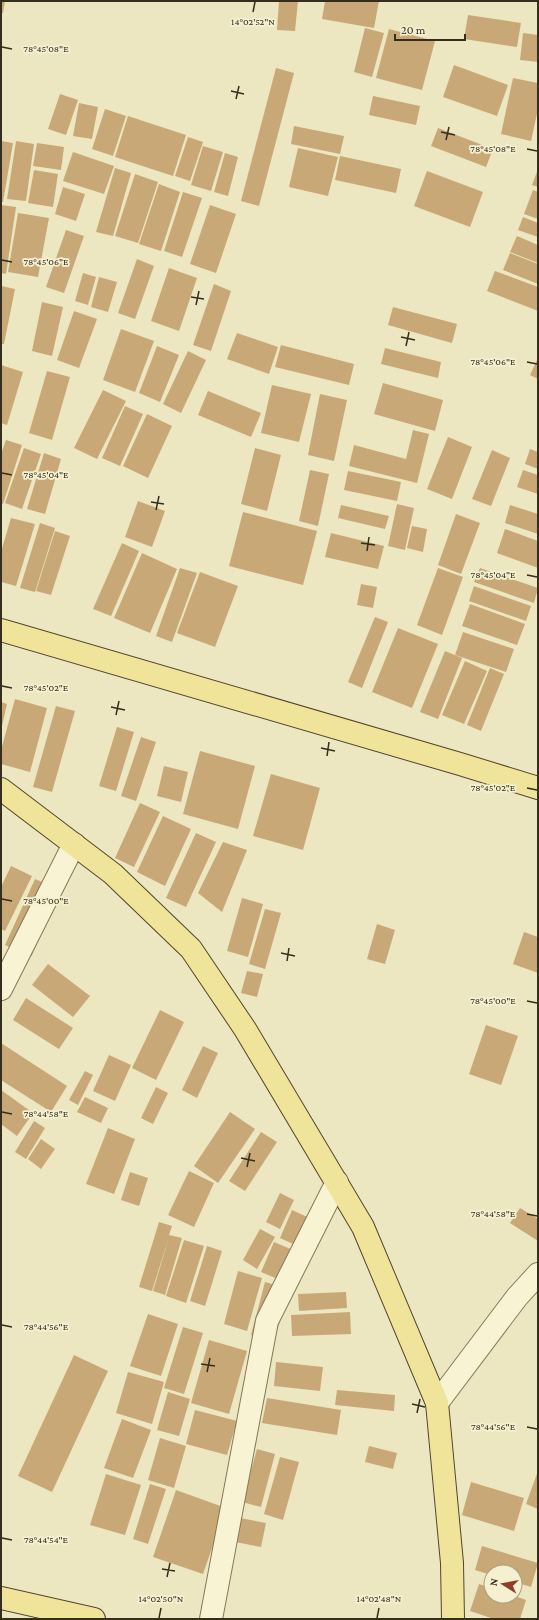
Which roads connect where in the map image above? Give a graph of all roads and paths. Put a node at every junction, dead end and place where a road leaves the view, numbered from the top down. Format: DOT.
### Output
graph roads {
  1 [pos="1,630"];
  2 [pos="538,788"];
  3 [pos="1,791"];
  4 [pos="74,844"];
  5 [pos="1,989"];
  6 [pos="337,1182"];
  7 [pos="538,1274"];
  8 [pos="438,1402"];
  9 [pos="1,1598"];
  10 [pos="94,1619"];
  11 [pos="211,1619"];
  12 [pos="453,1619"];
  1 -- 2 [label="main road"];
  3 -- 4 [label="main road"];
  4 -- 5 [label="street"];
  4 -- 6 [label="main road"];
  6 -- 8 [label="main road"];
  6 -- 11 [label="street"];
  7 -- 8 [label="street"];
  8 -- 12 [label="main road"];
  9 -- 10 [label="main road"];
}
